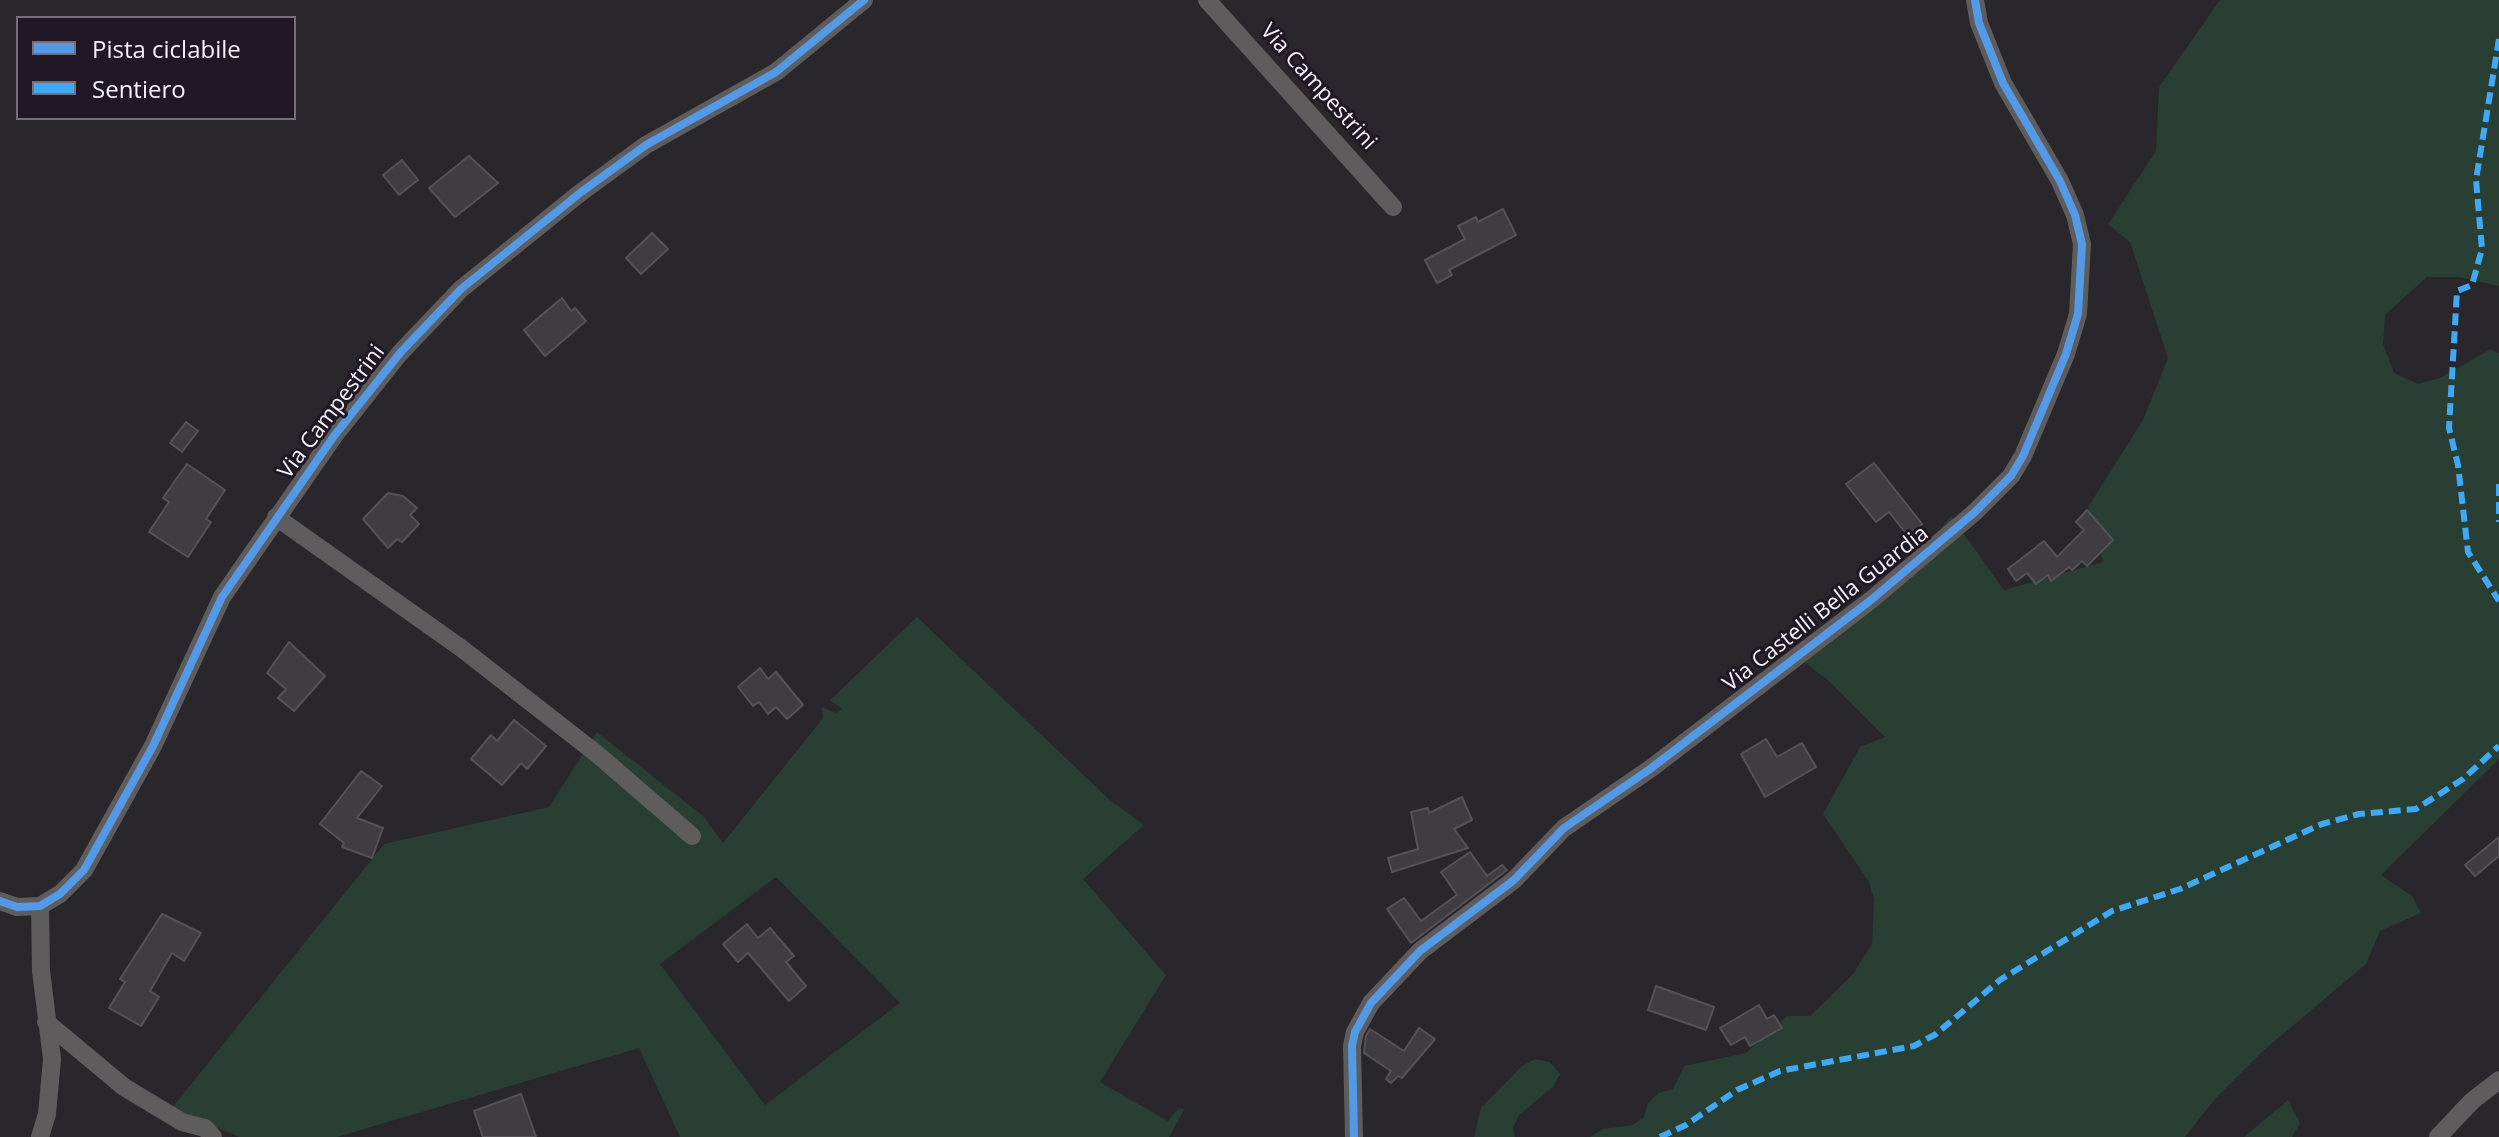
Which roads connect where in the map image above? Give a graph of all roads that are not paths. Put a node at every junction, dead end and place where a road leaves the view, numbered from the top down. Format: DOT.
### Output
graph roads {
  1 [pos="864,0"];
  2 [pos="1207,0"];
  3 [pos="1975,0"];
  4 [pos="1393,207"];
  5 [pos="276,517"];
  6 [pos="692,836"];
  7 [pos="0,901"];
  8 [pos="40,906"];
  9 [pos="46,1022"];
  10 [pos="2499,1080"];
  11 [pos="40,1137"];
  12 [pos="213,1137"];
  13 [pos="1354,1137"];
  14 [pos="2438,1137"];
  1 -- 5 [label="street, Via Campestrini"];
  2 -- 4 [label="street, Via Campestrini"];
  3 -- 13 [label="street, Via Castelli Bella Guardia"];
  5 -- 6 [label="street"];
  5 -- 8 [label="street, Via Campestrini"];
  7 -- 8 [label="street"];
  8 -- 9 [label="street"];
  9 -- 11 [label="street"];
  9 -- 12 [label="street"];
  10 -- 14 [label="street"];
}
